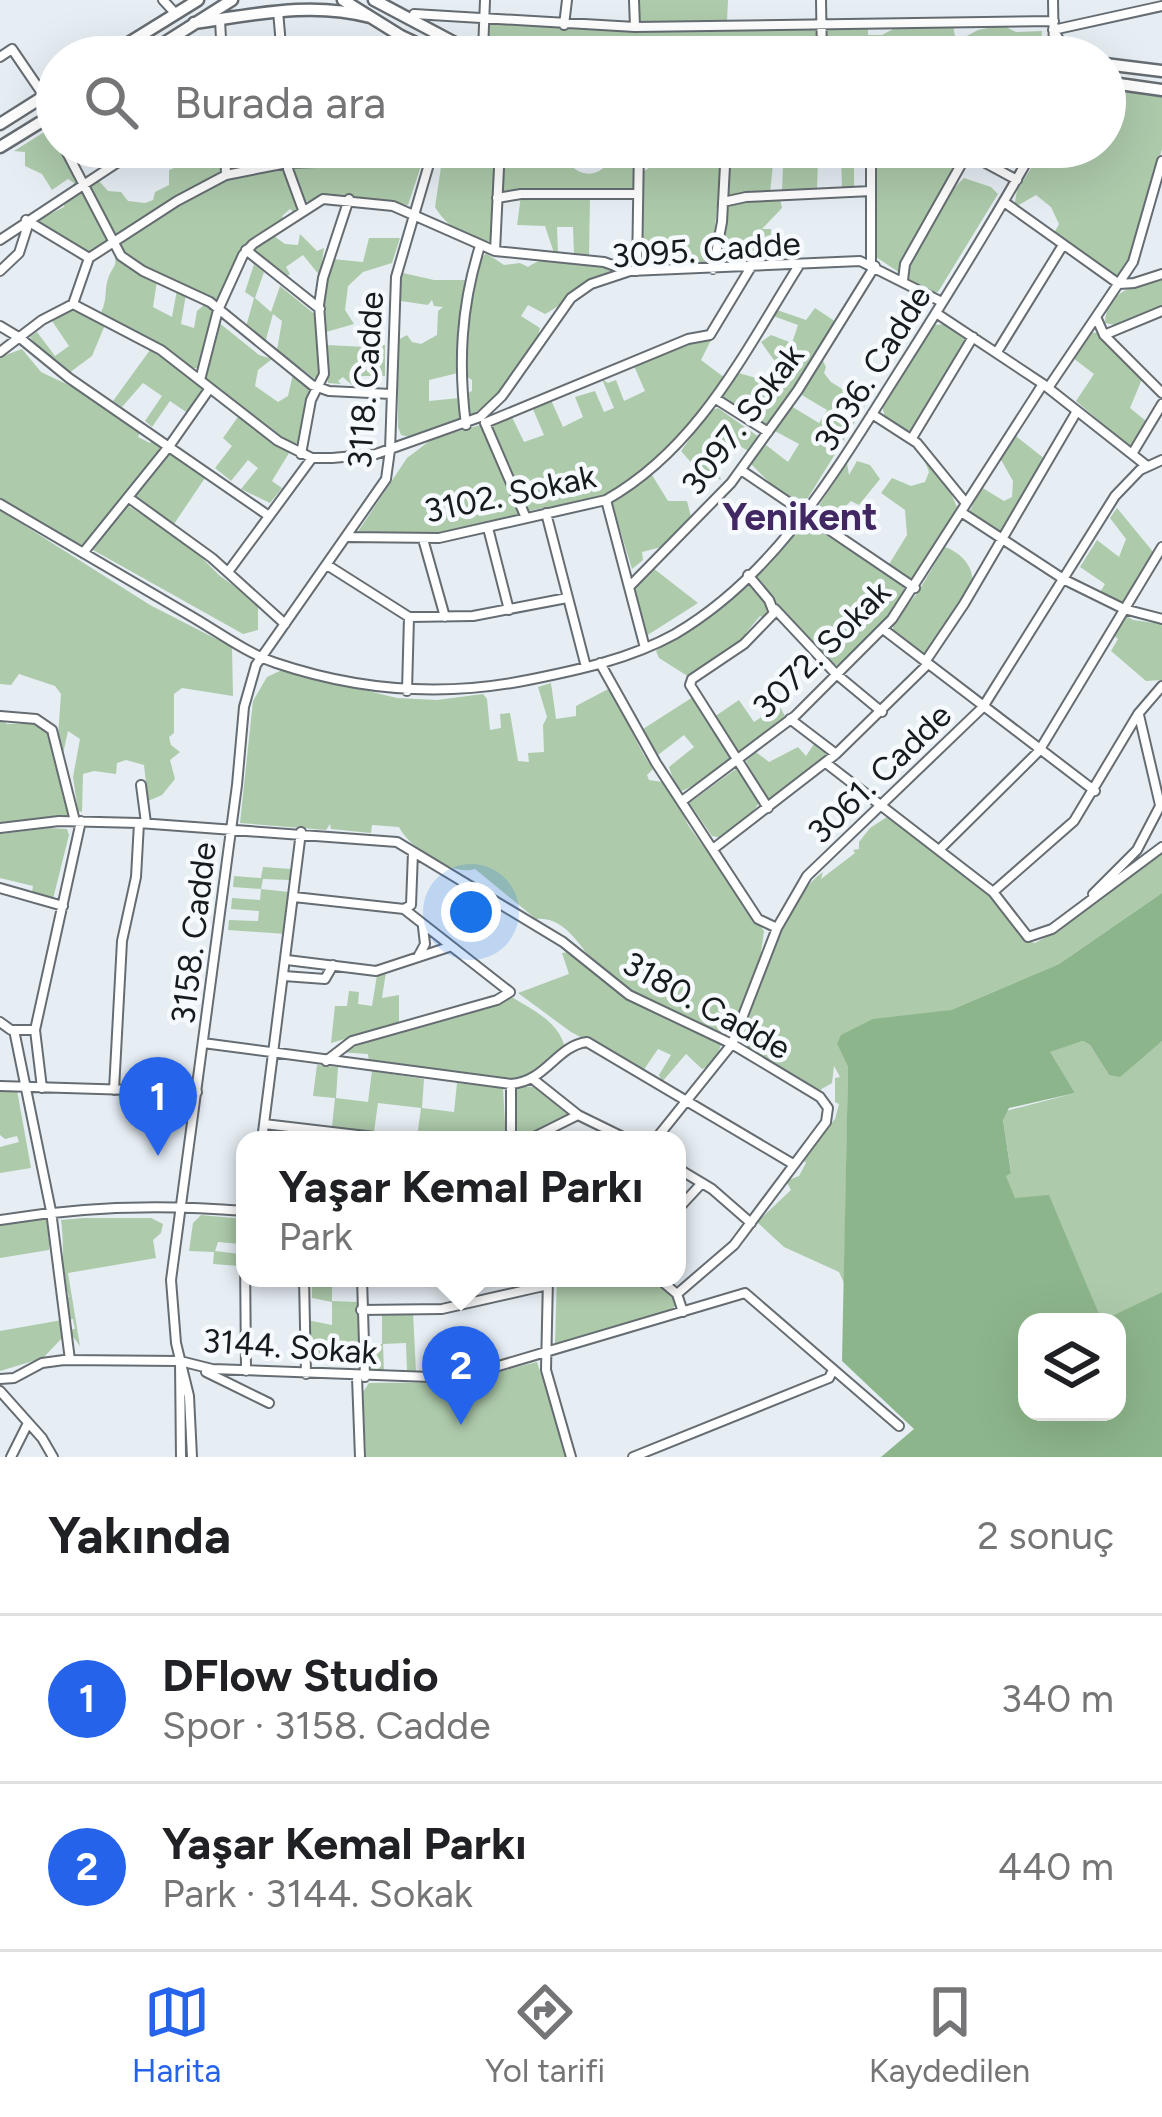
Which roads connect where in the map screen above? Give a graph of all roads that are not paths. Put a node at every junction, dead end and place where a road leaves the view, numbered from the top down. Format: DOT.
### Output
graph roads {
  1 [pos="163,0"];
  2 [pos="198,0"];
  3 [pos="232,0"];
  4 [pos="343,0"];
  5 [pos="415,0"];
  6 [pos="485,0"];
  7 [pos="567,0"];
  8 [pos="634,0"];
  9 [pos="821,0"];
  10 [pos="1053,0"];
  11 [pos="1152,0"];
  12 [pos="376,1"];
  13 [pos="1162,6"];
  14 [pos="1142,8"];
  15 [pos="278,11"];
  16 [pos="176,14"];
  17 [pos="370,17"];
  18 [pos="414,18"];
  19 [pos="220,20"];
  20 [pos="484,20"];
  21 [pos="194,23"];
  22 [pos="821,24"];
  23 [pos="564,25"];
  24 [pos="1054,25"];
  25 [pos="635,27"];
  26 [pos="140,36"];
  27 [pos="174,36"];
  28 [pos="220,36"];
  29 [pos="280,36"];
  30 [pos="404,36"];
  31 [pos="441,36"];
  32 [pos="483,36"];
  33 [pos="821,36"];
  34 [pos="1054,36"];
  35 [pos="1059,36"];
  36 [pos="0,57"];
  37 [pos="1126,67"];
  38 [pos="1162,71"];
  39 [pos="36,84"];
  40 [pos="1126,86"];
  41 [pos="1162,90"];
  42 [pos="36,101"];
  43 [pos="0,124"];
  44 [pos="36,125"];
  45 [pos="0,147"];
  46 [pos="1162,161"];
  47 [pos="74,168"];
  48 [pos="110,168"];
  49 [pos="226,168"];
  50 [pos="262,168"];
  51 [pos="289,168"];
  52 [pos="428,168"];
  53 [pos="499,168"];
  54 [pos="639,168"];
  55 [pos="725,168"];
  56 [pos="871,168"];
  57 [pos="960,168"];
  58 [pos="998,168"];
  59 [pos="1024,168"];
  60 [pos="226,175"];
  61 [pos="1017,180"];
  62 [pos="83,186"];
  63 [pos="872,191"];
  64 [pos="638,194"];
  65 [pos="497,198"];
  66 [pos="349,199"];
  67 [pos="723,202"];
  68 [pos="1004,202"];
  69 [pos="302,211"];
  70 [pos="415,213"];
  71 [pos="27,221"];
  72 [pos="0,240"];
  73 [pos="114,240"];
  74 [pos="1063,245"];
  75 [pos="480,246"];
  76 [pos="247,250"];
  77 [pos="495,250"];
  78 [pos="89,258"];
  79 [pos="873,265"];
  80 [pos="799,266"];
  81 [pos="751,267"];
  82 [pos="713,269"];
  83 [pos="0,271"];
  84 [pos="633,271"];
  85 [pos="1162,274"];
  86 [pos="903,281"];
  87 [pos="1119,284"];
  88 [pos="942,302"];
  89 [pos="73,304"];
  90 [pos="320,309"];
  91 [pos="218,310"];
  92 [pos="1162,311"];
  93 [pos="935,314"];
  94 [pos="1096,318"];
  95 [pos="0,326"];
  96 [pos="1104,335"];
  97 [pos="973,337"];
  98 [pos="20,338"];
  99 [pos="0,352"];
  100 [pos="997,352"];
  101 [pos="200,380"];
  102 [pos="1045,386"];
  103 [pos="1160,387"];
  104 [pos="210,388"];
  105 [pos="319,389"];
  106 [pos="392,394"];
  107 [pos="716,399"];
  108 [pos="1162,404"];
  109 [pos="1077,411"];
  110 [pos="872,414"];
  111 [pos="483,420"];
  112 [pos="466,424"];
  113 [pos="768,432"];
  114 [pos="912,438"];
  115 [pos="170,445"];
  116 [pos="390,450"];
  117 [pos="301,454"];
  118 [pos="1132,454"];
  119 [pos="312,458"];
  120 [pos="1162,460"];
  121 [pos="1147,466"];
  122 [pos="740,470"];
  123 [pos="128,498"];
  124 [pos="607,500"];
  125 [pos="0,504"];
  126 [pos="963,508"];
  127 [pos="546,513"];
  128 [pos="805,515"];
  129 [pos="269,516"];
  130 [pos="526,518"];
  131 [pos="488,528"];
  132 [pos="348,537"];
  133 [pos="423,539"];
  134 [pos="1002,539"];
  135 [pos="82,553"];
  136 [pos="1160,553"];
  137 [pos="327,565"];
  138 [pos="228,572"];
  139 [pos="748,575"];
  140 [pos="1064,580"];
  141 [pos="630,586"];
  142 [pos="915,588"];
  143 [pos="567,598"];
  144 [pos="775,609"];
  145 [pos="1124,609"];
  146 [pos="508,610"];
  147 [pos="410,617"];
  148 [pos="445,617"];
  149 [pos="1162,619"];
  150 [pos="285,624"];
  151 [pos="883,629"];
  152 [pos="645,648"];
  153 [pos="262,657"];
  154 [pos="600,663"];
  155 [pos="926,663"];
  156 [pos="586,667"];
  157 [pos="835,673"];
  158 [pos="1162,686"];
  159 [pos="407,691"];
  160 [pos="983,707"];
  161 [pos="882,712"];
  162 [pos="1138,714"];
  163 [pos="0,716"];
  164 [pos="790,719"];
  165 [pos="1039,751"];
  166 [pos="836,754"];
  167 [pos="739,758"];
  168 [pos="826,763"];
  169 [pos="141,785"];
  170 [pos="1095,791"];
  171 [pos="682,801"];
  172 [pos="883,805"];
  173 [pos="768,808"];
  174 [pos="1161,809"];
  175 [pos="78,821"];
  176 [pos="142,823"];
  177 [pos="231,827"];
  178 [pos="0,828"];
  179 [pos="301,832"];
  180 [pos="1162,847"];
  181 [pos="412,848"];
  182 [pos="713,849"];
  183 [pos="939,850"];
  184 [pos="2,889"];
  185 [pos="993,892"];
  186 [pos="294,897"];
  187 [pos="0,904"];
  188 [pos="63,906"];
  189 [pos="404,909"];
  190 [pos="1075,911"];
  191 [pos="422,926"];
  192 [pos="777,928"];
  193 [pos="450,947"];
  194 [pos="417,957"];
  195 [pos="287,960"];
  196 [pos="333,965"];
  197 [pos="284,976"];
  198 [pos="0,1022"];
  199 [pos="14,1030"];
  200 [pos="34,1030"];
  201 [pos="203,1043"];
  202 [pos="732,1044"];
  203 [pos="272,1053"];
  204 [pos="326,1060"];
  205 [pos="534,1080"];
  206 [pos="511,1084"];
  207 [pos="0,1086"];
  208 [pos="23,1087"];
  209 [pos="42,1088"];
  210 [pos="114,1090"];
  211 [pos="196,1092"];
  212 [pos="689,1101"];
  213 [pos="578,1114"];
  214 [pos="264,1124"];
  215 [pos="263,1131"];
  216 [pos="300,1131"];
  217 [pos="511,1131"];
  218 [pos="545,1131"];
  219 [pos="611,1131"];
  220 [pos="664,1131"];
  221 [pos="793,1164"];
  222 [pos="686,1173"];
  223 [pos="702,1183"];
  224 [pos="686,1200"];
  225 [pos="179,1206"];
  226 [pos="236,1210"];
  227 [pos="51,1211"];
  228 [pos="0,1220"];
  229 [pos="751,1223"];
  230 [pos="686,1286"];
  231 [pos="245,1287"];
  232 [pos="304,1287"];
  233 [pos="362,1287"];
  234 [pos="525,1287"];
  235 [pos="548,1287"];
  236 [pos="668,1287"];
  237 [pos="685,1287"];
  238 [pos="676,1294"];
  239 [pos="362,1310"];
  240 [pos="683,1312"];
  241 [pos="546,1354"];
  242 [pos="70,1360"];
  243 [pos="180,1360"];
  244 [pos="194,1366"];
  245 [pos="833,1370"];
  246 [pos="246,1371"];
  247 [pos="306,1374"];
  248 [pos="361,1377"];
  249 [pos="0,1379"];
  250 [pos="0,1391"];
  251 [pos="269,1403"];
  252 [pos="28,1424"];
  253 [pos="899,1426"];
  254 [pos="10,1457"];
  255 [pos="53,1457"];
  256 [pos="181,1457"];
  257 [pos="193,1457"];
  258 [pos="360,1457"];
  259 [pos="572,1457"];
  260 [pos="633,1457"];
  1 -- 16 [label="street"];
  2 -- 16 [label="main road"];
  3 -- 21 [label="main road"];
  4 -- 17 [label="main road"];
  5 -- 18 [label="street"];
  6 -- 20 [label="street"];
  7 -- 23 [label="street"];
  8 -- 25 [label="street"];
  9 -- 22 [label="street"];
  10 -- 24 [label="street"];
  11 -- 14 [label="street"];
  12 -- 18 [label="main road"];
  13 -- 14 [label="street"];
  14 -- 24 [label="street"];
  15 -- 17 [label="main road"];
  15 -- 19 [label="main road"];
  15 -- 29 [label="street"];
  16 -- 26 [label="main road"];
  17 -- 30 [label="main road"];
  18 -- 20 [label="street"];
  18 -- 31 [label="main road"];
  19 -- 21 [label="main road"];
  19 -- 28 [label="street"];
  20 -- 23 [label="street"];
  20 -- 32 [label="street"];
  21 -- 27 [label="main road"];
  22 -- 24 [label="street"];
  22 -- 25 [label="street"];
  22 -- 33 [label="street"];
  23 -- 25 [label="street"];
  24 -- 34 [label="street"];
  24 -- 35 [label="street"];
  36 -- 39 [label="street"];
  37 -- 38 [label="main road"];
  40 -- 41 [label="main road"];
  42 -- 43 [label="main road"];
  44 -- 45 [label="main road"];
  46 -- 87 [label="street, 3072. Sokak"];
  47 -- 62 [label="street"];
  48 -- 62 [label="street"];
  49 -- 60 [label="street"];
  50 -- 60 [label="street"];
  51 -- 69 [label="street"];
  52 -- 70 [label="street, 3118. Cadde"];
  53 -- 65 [label="street"];
  54 -- 64 [label="street"];
  55 -- 67 [label="street"];
  56 -- 63 [label="street"];
  57 -- 86 [label="street"];
  58 -- 61 [label="street"];
  59 -- 61 [label="street, 3036. Cadde"];
  60 -- 73 [label="street"];
  61 -- 68 [label="street, 3036. Cadde"];
  62 -- 71 [label="street"];
  62 -- 73 [label="street"];
  63 -- 67 [label="street"];
  63 -- 79 [label="street"];
  64 -- 65 [label="street"];
  64 -- 84 [label="street"];
  65 -- 77 [label="street"];
  66 -- 69 [label="street"];
  66 -- 70 [label="street"];
  66 -- 90 [label="street"];
  67 -- 82 [label="street"];
  68 -- 74 [label="street"];
  68 -- 88 [label="street, 3036. Cadde"];
  69 -- 76 [label="street"];
  70 -- 75 [label="street"];
  70 -- 106 [label="street, 3118. Cadde"];
  71 -- 72 [label="street"];
  71 -- 78 [label="street"];
  71 -- 83 [label="street"];
  73 -- 78 [label="street"];
  73 -- 91 [label="street"];
  74 -- 87 [label="street"];
  74 -- 100 [label="street"];
  75 -- 77 [label="street"];
  75 -- 112 [label="street"];
  76 -- 90 [label="street"];
  76 -- 91 [label="street"];
  77 -- 84 [label="street"];
  78 -- 89 [label="street"];
  79 -- 80 [label="street, 3095. Cadde"];
  79 -- 86 [label="street, 3095. Cadde"];
  79 -- 113 [label="street, 3097. Sokak"];
  80 -- 81 [label="street, 3095. Cadde"];
  80 -- 107 [label="street, 3102. Sokak"];
  81 -- 82 [label="street, 3095. Cadde"];
  81 -- 111 [label="street"];
  82 -- 84 [label="street, 3095. Cadde"];
  84 -- 111 [label="street, 3095. Cadde"];
  85 -- 87 [label="street"];
  86 -- 88 [label="street, 3095. Cadde"];
  87 -- 94 [label="street, 3072. Sokak"];
  88 -- 93 [label="street, 3036. Cadde"];
  89 -- 98 [label="street"];
  89 -- 101 [label="street"];
  90 -- 105 [label="street"];
  91 -- 101 [label="street"];
  91 -- 105 [label="street"];
  92 -- 96 [label="street"];
  93 -- 97 [label="street"];
  93 -- 110 [label="street, 3036. Cadde"];
  94 -- 96 [label="street"];
  94 -- 102 [label="street, 3072. Sokak"];
  95 -- 98 [label="street"];
  96 -- 103 [label="street"];
  97 -- 100 [label="street"];
  97 -- 114 [label="street"];
  98 -- 99 [label="street"];
  98 -- 115 [label="street"];
  100 -- 102 [label="street"];
  101 -- 104 [label="street"];
  102 -- 109 [label="street"];
  102 -- 126 [label="street, 3072. Sokak"];
  104 -- 115 [label="street"];
  104 -- 117 [label="street"];
  105 -- 106 [label="street"];
  105 -- 117 [label="street"];
  106 -- 116 [label="street, 3118. Cadde"];
  107 -- 113 [label="street"];
  107 -- 124 [label="street, 3102. Sokak"];
  108 -- 118 [label="street"];
  109 -- 118 [label="street"];
  109 -- 134 [label="street"];
  110 -- 114 [label="street"];
  110 -- 128 [label="street, 3036. Cadde"];
  111 -- 112 [label="street, 3095. Cadde"];
  111 -- 130 [label="street"];
  112 -- 116 [label="street, 3095. Cadde"];
  113 -- 122 [label="street, 3097. Sokak"];
  114 -- 126 [label="street"];
  115 -- 123 [label="street"];
  115 -- 129 [label="street"];
  116 -- 119 [label="street, 3095. Cadde"];
  116 -- 132 [label="street, 3118. Cadde"];
  117 -- 119 [label="street"];
  118 -- 121 [label="street"];
  119 -- 129 [label="street"];
  120 -- 121 [label="street, 3061. Cadde"];
  121 -- 140 [label="street, 3061. Cadde"];
  122 -- 128 [label="street"];
  122 -- 141 [label="street, 3097. Sokak"];
  123 -- 135 [label="street"];
  123 -- 138 [label="street"];
  124 -- 127 [label="street, 3102. Sokak"];
  124 -- 141 [label="street"];
  125 -- 135 [label="street, 3036. Cadde"];
  126 -- 134 [label="street"];
  126 -- 142 [label="street, 3072. Sokak"];
  127 -- 130 [label="street, 3102. Sokak"];
  127 -- 143 [label="street"];
  128 -- 139 [label="street, 3036. Cadde"];
  128 -- 142 [label="street"];
  129 -- 138 [label="street"];
  130 -- 131 [label="street, 3102. Sokak"];
  131 -- 133 [label="street, 3102. Sokak"];
  131 -- 146 [label="street"];
  132 -- 133 [label="street, 3102. Sokak"];
  132 -- 137 [label="street, 3118. Cadde"];
  133 -- 148 [label="street"];
  134 -- 140 [label="street"];
  134 -- 155 [label="street"];
  135 -- 153 [label="street, 3036. Cadde"];
  136 -- 145 [label="street"];
  137 -- 147 [label="street"];
  137 -- 150 [label="street, 3118. Cadde"];
  138 -- 150 [label="street"];
  139 -- 144 [label="street"];
  139 -- 152 [label="street, 3036. Cadde"];
  140 -- 145 [label="street"];
  140 -- 160 [label="street, 3061. Cadde"];
  141 -- 152 [label="street"];
  142 -- 151 [label="street, 3072. Sokak"];
  143 -- 146 [label="street"];
  143 -- 156 [label="street"];
  144 -- 157 [label="street"];
  144 -- 167 [label="street"];
  145 -- 149 [label="street"];
  145 -- 165 [label="street"];
  146 -- 148 [label="street"];
  147 -- 148 [label="street"];
  147 -- 159 [label="street"];
  150 -- 153 [label="street, 3118. Cadde"];
  151 -- 155 [label="street"];
  151 -- 157 [label="street, 3072. Sokak"];
  152 -- 154 [label="street, 3036. Cadde"];
  153 -- 159 [label="street, 3036. Cadde"];
  153 -- 177 [label="street, 3158. Cadde"];
  154 -- 156 [label="street, 3036. Cadde"];
  154 -- 171 [label="street"];
  155 -- 160 [label="street"];
  155 -- 161 [label="street"];
  156 -- 159 [label="street, 3036. Cadde"];
  157 -- 161 [label="street"];
  157 -- 164 [label="street, 3072. Sokak"];
  158 -- 162 [label="street"];
  160 -- 165 [label="street"];
  160 -- 172 [label="street, 3061. Cadde"];
  161 -- 166 [label="street"];
  162 -- 170 [label="street"];
  162 -- 174 [label="street"];
  163 -- 175 [label="street"];
  164 -- 166 [label="street"];
  164 -- 167 [label="street, 3072. Sokak"];
  165 -- 170 [label="street"];
  165 -- 183 [label="street"];
  166 -- 168 [label="street"];
  167 -- 171 [label="street, 3072. Sokak"];
  167 -- 173 [label="street"];
  168 -- 172 [label="street"];
  168 -- 173 [label="street"];
  169 -- 176 [label="street"];
  170 -- 185 [label="street"];
  171 -- 182 [label="street"];
  172 -- 183 [label="street"];
  172 -- 192 [label="street, 3061. Cadde"];
  173 -- 182 [label="street"];
  174 -- 190 [label="street"];
  175 -- 176 [label="street, 3180. Cadde"];
  175 -- 178 [label="street, 3180. Cadde"];
  175 -- 188 [label="street"];
  176 -- 177 [label="street, 3180. Cadde"];
  176 -- 210 [label="street"];
  177 -- 179 [label="street, 3180. Cadde"];
  177 -- 201 [label="street, 3158. Cadde"];
  179 -- 181 [label="street, 3180. Cadde"];
  179 -- 186 [label="street"];
  180 -- 190 [label="street"];
  181 -- 189 [label="street"];
  181 -- 202 [label="street, 3180. Cadde"];
  182 -- 192 [label="street"];
  183 -- 185 [label="street"];
  184 -- 187 [label="street"];
  184 -- 188 [label="street"];
  185 -- 190 [label="street"];
  186 -- 189 [label="street"];
  186 -- 195 [label="street"];
  188 -- 200 [label="street"];
  189 -- 191 [label="street"];
  191 -- 193 [label="street"];
  191 -- 194 [label="street"];
  192 -- 202 [label="street, 3061. Cadde"];
  193 -- 194 [label="street"];
  193 -- 204 [label="street"];
  194 -- 196 [label="street"];
  195 -- 196 [label="street"];
  195 -- 197 [label="street"];
  196 -- 197 [label="street"];
  197 -- 203 [label="street"];
  198 -- 199 [label="street"];
  199 -- 200 [label="street"];
  199 -- 208 [label="street"];
  200 -- 209 [label="street"];
  201 -- 203 [label="street"];
  201 -- 211 [label="street, 3158. Cadde"];
  202 -- 212 [label="street, 3061. Cadde"];
  202 -- 221 [label="street, 3180. Cadde"];
  203 -- 204 [label="street"];
  203 -- 214 [label="street"];
  204 -- 206 [label="street"];
  205 -- 206 [label="street"];
  205 -- 212 [label="street"];
  205 -- 213 [label="street"];
  206 -- 217 [label="street"];
  207 -- 208 [label="street"];
  208 -- 209 [label="street"];
  208 -- 227 [label="street"];
  209 -- 210 [label="street"];
  210 -- 211 [label="street"];
  211 -- 225 [label="street, 3158. Cadde"];
  212 -- 220 [label="street, 3061. Cadde"];
  212 -- 221 [label="street"];
  213 -- 218 [label="street"];
  213 -- 219 [label="street"];
  214 -- 215 [label="street"];
  214 -- 216 [label="street"];
  221 -- 229 [label="street"];
  222 -- 223 [label="street"];
  223 -- 224 [label="street"];
  223 -- 229 [label="street"];
  225 -- 226 [label="street"];
  225 -- 227 [label="street"];
  225 -- 243 [label="street, 3158. Cadde"];
  227 -- 228 [label="street"];
  227 -- 242 [label="street"];
  229 -- 230 [label="street"];
  231 -- 246 [label="street"];
  232 -- 247 [label="street"];
  233 -- 239 [label="street"];
  234 -- 239 [label="street"];
  235 -- 241 [label="street"];
  236 -- 238 [label="street"];
  237 -- 238 [label="street"];
  238 -- 240 [label="street"];
  239 -- 248 [label="street"];
  240 -- 241 [label="street, 3144. Sokak"];
  240 -- 245 [label="street, 3144. Sokak"];
  241 -- 248 [label="street, 3144. Sokak"];
  241 -- 259 [label="street"];
  242 -- 243 [label="street"];
  242 -- 249 [label="street"];
  243 -- 244 [label="street, 3144. Sokak"];
  243 -- 256 [label="street, 3158. Cadde"];
  243 -- 257 [label="street, 3158. Cadde"];
  244 -- 246 [label="street, 3144. Sokak"];
  244 -- 251 [label="street"];
  245 -- 253 [label="street"];
  245 -- 260 [label="street"];
  246 -- 247 [label="street, 3144. Sokak"];
  247 -- 248 [label="street, 3144. Sokak"];
  248 -- 258 [label="street"];
  250 -- 252 [label="street"];
  252 -- 254 [label="street"];
  252 -- 255 [label="street"];
}
